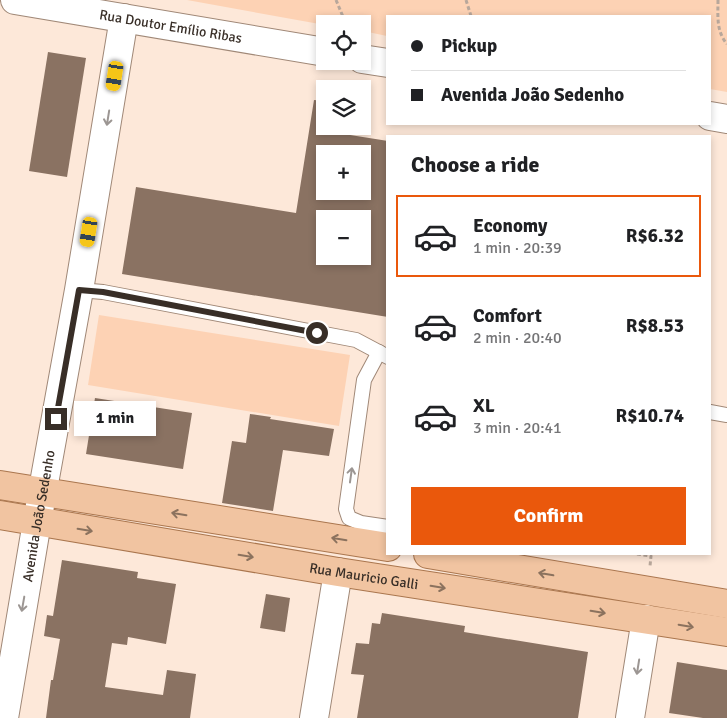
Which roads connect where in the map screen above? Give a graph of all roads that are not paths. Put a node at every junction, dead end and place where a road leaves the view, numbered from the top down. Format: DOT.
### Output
graph roads {
  1 [pos="15,0"];
  2 [pos="124,18"];
  3 [pos="316,50"];
  4 [pos="371,60"];
  5 [pos="386,63"];
  6 [pos="711,116"];
  7 [pos="727,119"];
  8 [pos="79,290"];
  9 [pos="383,354"];
  10 [pos="711,412"];
  11 [pos="727,415"];
  12 [pos="0,485"];
  13 [pos="43,492"];
  14 [pos="0,515"];
  15 [pos="37,522"];
  16 [pos="386,527"];
  17 [pos="386,547"];
  18 [pos="438,555"];
  19 [pos="476,559"];
  20 [pos="338,572"];
  21 [pos="727,604"];
  22 [pos="646,619"];
  23 [pos="727,632"];
  24 [pos="4,718"];
  25 [pos="314,718"];
  26 [pos="630,718"];
  1 -- 2 [label="street, Rua Doutor Emílio Ribas"];
  2 -- 3 [label="street, Rua Doutor Emílio Ribas"];
  2 -- 8 [label="street, Avenida João Sedenho, one-way"];
  4 -- 5 [label="street"];
  6 -- 7 [label="street"];
  8 -- 9 [label="lane"];
  8 -- 13 [label="street, Avenida João Sedenho"];
  16 -- 9 [label="lane, one-way"];
  10 -- 11 [label="lane"];
  12 -- 13 [label="main road"];
  13 -- 15 [label="street, Avenida João Sedenho"];
  17 -- 13 [label="main road, one-way"];
  14 -- 15 [label="main road, Rua Mauricio Galli"];
  15 -- 20 [label="main road, Rua Mauricio Galli, one-way"];
  15 -- 24 [label="street, Avenida João Sedenho, one-way"];
  18 -- 19 [label="main road"];
  21 -- 19 [label="main road, one-way"];
  20 -- 22 [label="main road, Rua Mauricio Galli, one-way"];
  20 -- 25 [label="street"];
  22 -- 23 [label="main road, Rua Mauricio Galli, one-way"];
  22 -- 26 [label="street, one-way"];
}
